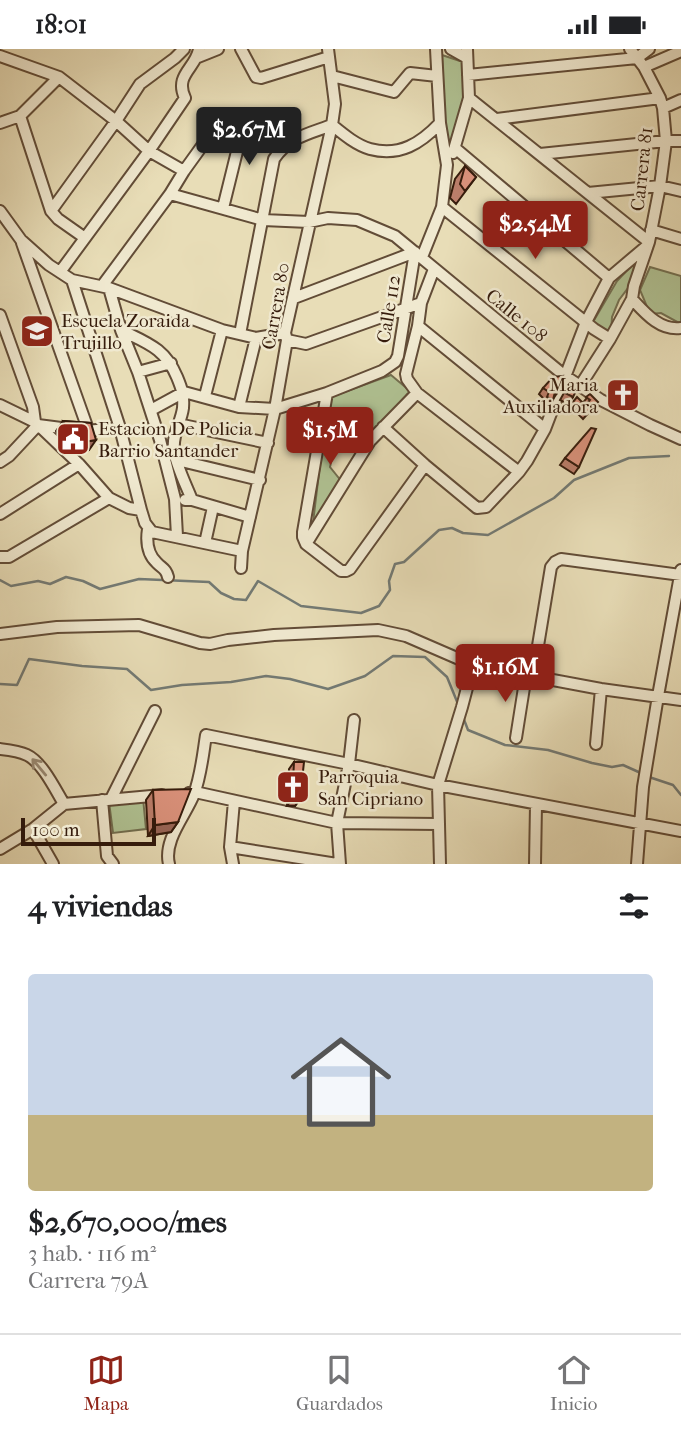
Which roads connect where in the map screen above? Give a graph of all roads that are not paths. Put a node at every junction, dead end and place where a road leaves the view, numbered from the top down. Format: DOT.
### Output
graph roads {
  1 [pos="184,49"];
  2 [pos="218,49"];
  3 [pos="242,49"];
  4 [pos="436,49"];
  5 [pos="451,49"];
  6 [pos="649,49"];
  7 [pos="681,51"];
  8 [pos="199,53"];
  9 [pos="329,53"];
  10 [pos="467,53"];
  11 [pos="0,56"];
  12 [pos="637,58"];
  13 [pos="468,75"];
  14 [pos="332,76"];
  15 [pos="437,76"];
  16 [pos="59,77"];
  17 [pos="469,98"];
  18 [pos="681,100"];
  19 [pos="662,103"];
  20 [pos="225,114"];
  21 [pos="20,116"];
  22 [pos="245,119"];
  23 [pos="497,119"];
  24 [pos="116,121"];
  25 [pos="0,123"];
  26 [pos="440,123"];
  27 [pos="332,125"];
  28 [pos="666,141"];
  29 [pos="681,141"];
  30 [pos="455,148"];
  31 [pos="149,151"];
  32 [pos="540,154"];
  33 [pos="447,165"];
  34 [pos="184,171"];
  35 [pos="660,186"];
  36 [pos="681,191"];
  37 [pos="588,193"];
  38 [pos="170,194"];
  39 [pos="442,207"];
  40 [pos="223,208"];
  41 [pos="0,211"];
  42 [pos="51,211"];
  43 [pos="263,220"];
  44 [pos="309,222"];
  45 [pos="651,230"];
  46 [pos="85,239"];
  47 [pos="681,239"];
  48 [pos="21,240"];
  49 [pos="648,243"];
  50 [pos="418,255"];
  51 [pos="434,269"];
  52 [pos="60,272"];
  53 [pos="609,278"];
  54 [pos="72,280"];
  55 [pos="105,287"];
  56 [pos="294,298"];
  57 [pos="632,299"];
  58 [pos="421,303"];
  59 [pos="405,309"];
  60 [pos="0,314"];
  61 [pos="586,322"];
  62 [pos="418,326"];
  63 [pos="681,328"];
  64 [pos="121,330"];
  65 [pos="222,330"];
  66 [pos="240,334"];
  67 [pos="286,337"];
  68 [pos="256,338"];
  69 [pos="610,339"];
  70 [pos="171,363"];
  71 [pos="138,372"];
  72 [pos="565,376"];
  73 [pos="580,386"];
  74 [pos="184,392"];
  75 [pos="327,393"];
  76 [pos="417,393"];
  77 [pos="205,396"];
  78 [pos="0,405"];
  79 [pos="239,407"];
  80 [pos="151,409"];
  81 [pos="275,409"];
  82 [pos="36,424"];
  83 [pos="178,424"];
  84 [pos="383,427"];
  85 [pos="120,428"];
  86 [pos="545,429"];
  87 [pos="89,432"];
  88 [pos="679,435"];
  89 [pos="268,443"];
  90 [pos="177,460"];
  91 [pos="0,462"];
  92 [pos="79,464"];
  93 [pos="425,465"];
  94 [pos="520,472"];
  95 [pos="260,479"];
  96 [pos="109,498"];
  97 [pos="175,499"];
  98 [pos="192,500"];
  99 [pos="213,507"];
  100 [pos="141,510"];
  101 [pos="0,514"];
  102 [pos="250,517"];
  103 [pos="148,529"];
  104 [pos="177,536"];
  105 [pos="205,543"];
  106 [pos="306,544"];
  107 [pos="242,551"];
  108 [pos="2,558"];
  109 [pos="241,568"];
  110 [pos="681,573"];
  111 [pos="168,577"];
  112 [pos="0,634"];
  113 [pos="472,665"];
  114 [pos="530,675"];
  115 [pos="601,689"];
  116 [pos="658,696"];
  117 [pos="681,700"];
  118 [pos="155,711"];
  119 [pos="354,720"];
  120 [pos="516,738"];
  121 [pos="596,744"];
  122 [pos="0,749"];
  123 [pos="349,764"];
  124 [pos="438,785"];
  125 [pos="195,792"];
  126 [pos="183,793"];
  127 [pos="171,794"];
  128 [pos="106,799"];
  129 [pos="234,801"];
  130 [pos="64,804"];
  131 [pos="536,805"];
  132 [pos="337,823"];
  133 [pos="640,823"];
  134 [pos="438,824"];
  135 [pos="33,829"];
  136 [pos="681,831"];
  137 [pos="230,846"];
  138 [pos="0,849"];
  139 [pos="53,864"];
  140 [pos="113,864"];
  141 [pos="169,864"];
  142 [pos="233,864"];
  143 [pos="339,864"];
  144 [pos="440,864"];
  145 [pos="536,864"];
  146 [pos="636,864"];
  1 -- 24 [label="street"];
  2 -- 8 [label="street"];
  3 -- 9 [label="street"];
  4 -- 15 [label="street"];
  5 -- 10 [label="street"];
  6 -- 12 [label="street"];
  7 -- 12 [label="street"];
  8 -- 31 [label="street"];
  9 -- 14 [label="street, Carrera 80"];
  10 -- 13 [label="street"];
  11 -- 16 [label="street"];
  12 -- 13 [label="street"];
  12 -- 19 [label="street, Carrera 81"];
  13 -- 17 [label="street"];
  14 -- 15 [label="street"];
  14 -- 27 [label="street, Carrera 80"];
  15 -- 26 [label="street"];
  16 -- 21 [label="street"];
  16 -- 24 [label="street"];
  17 -- 23 [label="street"];
  17 -- 30 [label="street"];
  18 -- 19 [label="street"];
  19 -- 23 [label="street"];
  19 -- 28 [label="street, Carrera 81"];
  20 -- 34 [label="street"];
  21 -- 25 [label="street"];
  21 -- 42 [label="street"];
  22 -- 40 [label="street"];
  23 -- 32 [label="street"];
  24 -- 31 [label="street"];
  24 -- 42 [label="street"];
  26 -- 27 [label="street"];
  26 -- 33 [label="street"];
  27 -- 43 [label="street"];
  27 -- 44 [label="street, Carrera 80"];
  28 -- 29 [label="street"];
  28 -- 32 [label="street"];
  28 -- 35 [label="street, Carrera 81"];
  30 -- 33 [label="street"];
  30 -- 53 [label="street"];
  31 -- 34 [label="street"];
  31 -- 46 [label="street"];
  32 -- 37 [label="street"];
  33 -- 39 [label="street"];
  34 -- 38 [label="street"];
  35 -- 36 [label="street"];
  35 -- 37 [label="street"];
  35 -- 45 [label="street, Carrera 81"];
  37 -- 49 [label="street"];
  38 -- 40 [label="street, Calle 108"];
  38 -- 55 [label="street"];
  39 -- 50 [label="street"];
  39 -- 61 [label="street"];
  40 -- 43 [label="street, Calle 108"];
  41 -- 48 [label="street"];
  42 -- 46 [label="street"];
  43 -- 44 [label="street, Calle 108"];
  43 -- 66 [label="street"];
  44 -- 50 [label="street, Calle 108"];
  44 -- 56 [label="street, Carrera 80"];
  45 -- 47 [label="street"];
  45 -- 49 [label="street, Carrera 81"];
  46 -- 52 [label="street"];
  48 -- 52 [label="street"];
  48 -- 87 [label="street"];
  49 -- 53 [label="street"];
  49 -- 57 [label="street, Carrera 81"];
  50 -- 51 [label="street, Calle 108"];
  50 -- 56 [label="street"];
  50 -- 59 [label="street, Calle 112"];
  51 -- 58 [label="street"];
  51 -- 72 [label="street, Calle 108"];
  52 -- 54 [label="street"];
  53 -- 61 [label="street"];
  54 -- 55 [label="street"];
  54 -- 85 [label="street"];
  55 -- 64 [label="street"];
  55 -- 65 [label="street"];
  56 -- 67 [label="street, Carrera 80"];
  57 -- 63 [label="street"];
  57 -- 69 [label="street, Carrera 81"];
  58 -- 59 [label="street"];
  58 -- 62 [label="street"];
  59 -- 67 [label="street"];
  59 -- 75 [label="street, Calle 112"];
  60 -- 82 [label="street"];
  61 -- 69 [label="street"];
  61 -- 72 [label="street"];
  62 -- 76 [label="street"];
  62 -- 86 [label="street"];
  64 -- 70 [label="street"];
  64 -- 71 [label="street"];
  65 -- 66 [label="street"];
  65 -- 77 [label="street"];
  66 -- 68 [label="street"];
  67 -- 68 [label="street"];
  67 -- 81 [label="street, Carrera 80"];
  68 -- 79 [label="street"];
  69 -- 73 [label="street, Carrera 81"];
  70 -- 71 [label="street"];
  70 -- 74 [label="street"];
  71 -- 80 [label="street"];
  72 -- 73 [label="street, Calle 108"];
  72 -- 86 [label="street"];
  73 -- 88 [label="street, Calle 108"];
  74 -- 77 [label="street, Calle 112"];
  74 -- 80 [label="street"];
  74 -- 83 [label="street"];
  75 -- 81 [label="street, Calle 112"];
  75 -- 106 [label="street"];
  76 -- 84 [label="street"];
  76 -- 94 [label="street"];
  77 -- 79 [label="street, Calle 112"];
  78 -- 82 [label="street"];
  79 -- 81 [label="street, Calle 112"];
  80 -- 97 [label="street"];
  81 -- 89 [label="street, Carrera 80"];
  82 -- 87 [label="street"];
  82 -- 91 [label="street"];
  82 -- 92 [label="street"];
  83 -- 89 [label="street"];
  83 -- 90 [label="street"];
  84 -- 93 [label="street"];
  84 -- 106 [label="street"];
  85 -- 87 [label="street"];
  85 -- 100 [label="street"];
  86 -- 94 [label="street"];
  89 -- 95 [label="street, Carrera 80"];
  90 -- 95 [label="street"];
  90 -- 98 [label="street"];
  92 -- 96 [label="street"];
  92 -- 101 [label="street"];
  93 -- 94 [label="street"];
  93 -- 106 [label="street"];
  95 -- 102 [label="street, Carrera 80"];
  96 -- 100 [label="street"];
  96 -- 108 [label="street"];
  97 -- 98 [label="street"];
  97 -- 104 [label="street"];
  98 -- 99 [label="street"];
  99 -- 102 [label="street"];
  99 -- 105 [label="street"];
  100 -- 103 [label="street"];
  102 -- 107 [label="street, Carrera 80"];
  103 -- 104 [label="street"];
  103 -- 111 [label="street"];
  104 -- 105 [label="street"];
  105 -- 107 [label="street"];
  107 -- 109 [label="street, Carrera 80"];
  110 -- 114 [label="street"];
  110 -- 116 [label="street"];
  112 -- 113 [label="street"];
  113 -- 114 [label="street"];
  113 -- 124 [label="street"];
  114 -- 115 [label="street"];
  114 -- 120 [label="street"];
  115 -- 116 [label="street"];
  115 -- 121 [label="street"];
  116 -- 117 [label="street"];
  116 -- 133 [label="street"];
  118 -- 128 [label="street"];
  119 -- 123 [label="street"];
  130 -- 122 [label="street, one-way"];
  123 -- 124 [label="street"];
  123 -- 125 [label="street"];
  123 -- 132 [label="street"];
  124 -- 131 [label="street"];
  124 -- 134 [label="street"];
  125 -- 126 [label="street"];
  125 -- 129 [label="street"];
  125 -- 141 [label="street"];
  127 -- 128 [label="street"];
  128 -- 130 [label="street"];
  128 -- 140 [label="street"];
  129 -- 132 [label="street"];
  129 -- 137 [label="street"];
  130 -- 135 [label="street"];
  131 -- 133 [label="street"];
  131 -- 145 [label="street"];
  132 -- 134 [label="street"];
  132 -- 143 [label="street"];
  133 -- 136 [label="street"];
  133 -- 146 [label="street"];
  134 -- 144 [label="street"];
  135 -- 138 [label="street"];
  135 -- 139 [label="street"];
  137 -- 142 [label="street"];
  137 -- 143 [label="street"];
}
